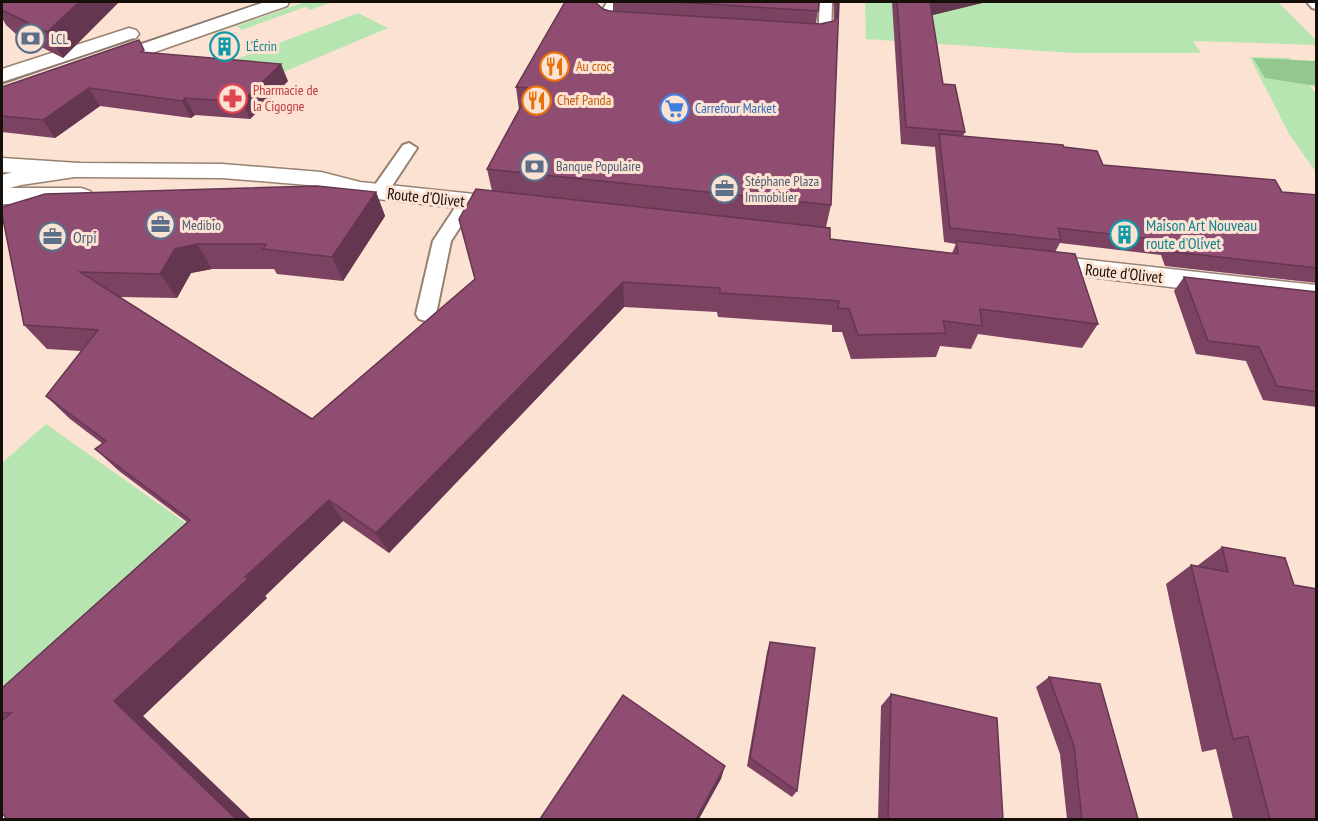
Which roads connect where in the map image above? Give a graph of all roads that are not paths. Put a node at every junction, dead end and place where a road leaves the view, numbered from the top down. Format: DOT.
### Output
graph roads {
  1 [pos="227,2"];
  2 [pos="280,2"];
  3 [pos="613,2"];
  4 [pos="826,2"];
  5 [pos="1313,2"];
  6 [pos="1317,5"];
  7 [pos="634,28"];
  8 [pos="794,39"];
  9 [pos="87,70"];
  10 [pos="2,76"];
  11 [pos="409,148"];
  12 [pos="2,165"];
  13 [pos="79,170"];
  14 [pos="2,183"];
  15 [pos="369,190"];
  16 [pos="147,194"];
  17 [pos="100,195"];
  18 [pos="2,196"];
  19 [pos="468,201"];
  20 [pos="534,208"];
  21 [pos="1008,260"];
  22 [pos="1317,295"];
  23 [pos="426,314"];
  1 -- 10 [label="main road"];
  2 -- 9 [label="main road"];
  3 -- 7 [label="lane"];
  4 -- 8 [label="lane"];
  5 -- 6 [label="lane"];
  11 -- 15 [label="lane"];
  12 -- 13 [label="main road, Route d'Olivet"];
  13 -- 14 [label="main road, Route d'Olivet"];
  13 -- 15 [label="main road, Route d'Olivet"];
  15 -- 16 [label="main road, Route d'Olivet"];
  15 -- 19 [label="main road, Route d'Olivet"];
  17 -- 18 [label="main road"];
  19 -- 20 [label="main road, Route d'Olivet"];
  19 -- 23 [label="lane"];
  21 -- 22 [label="main road, Route d'Olivet"];
}
